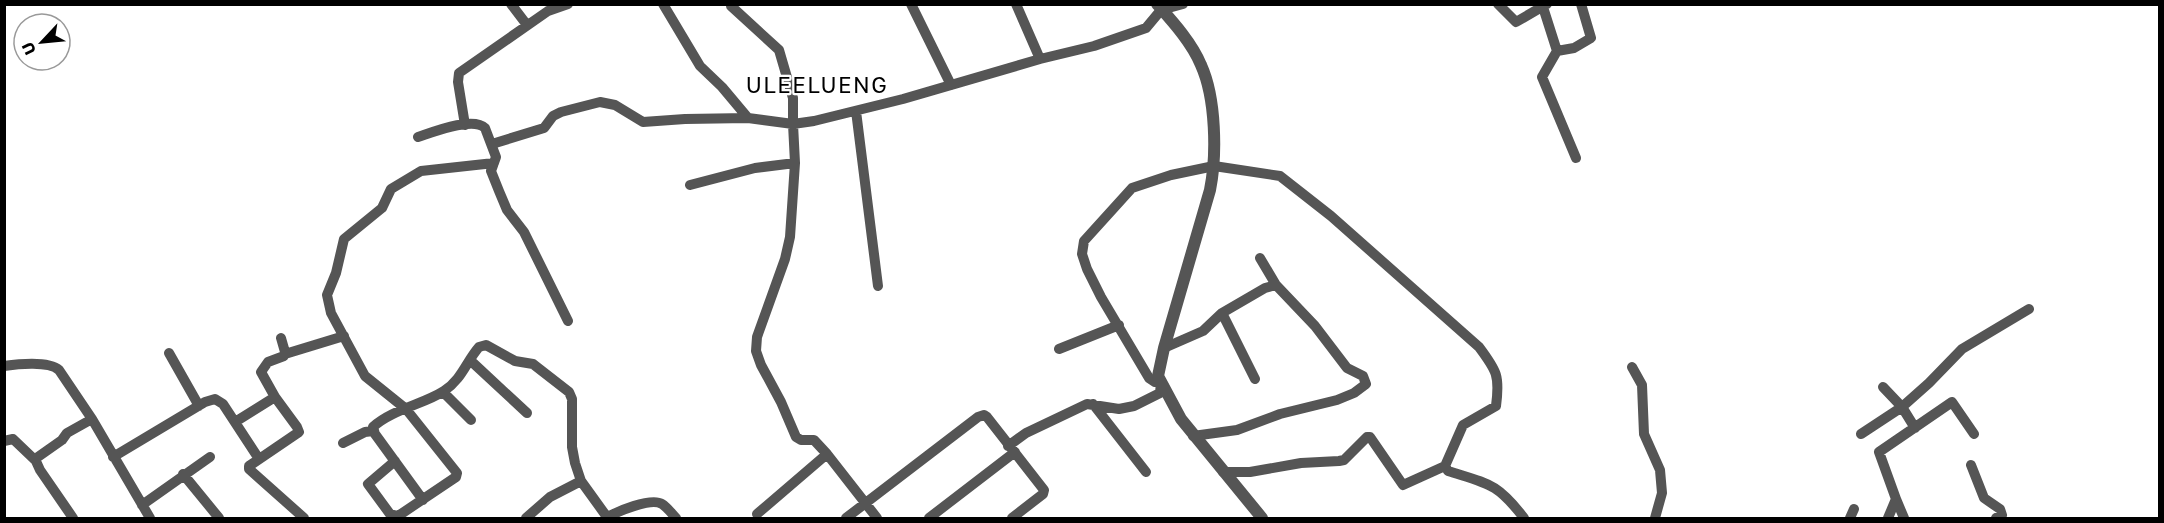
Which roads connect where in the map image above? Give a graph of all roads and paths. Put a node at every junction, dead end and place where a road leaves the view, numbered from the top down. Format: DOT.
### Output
graph roads {
  1 [pos="512,4"];
  2 [pos="568,4"];
  3 [pos="663,4"];
  4 [pos="911,4"];
  5 [pos="1016,4"];
  6 [pos="1183,4"];
  7 [pos="1498,4"];
  8 [pos="1581,4"];
  9 [pos="1544,5"];
  10 [pos="731,6"];
  11 [pos="1159,7"];
  12 [pos="527,25"];
  13 [pos="1557,51"];
  14 [pos="1041,59"];
  15 [pos="951,85"];
  16 [pos="855,111"];
  17 [pos="748,118"];
  18 [pos="793,124"];
  19 [pos="465,125"];
  20 [pos="418,137"];
  21 [pos="492,144"];
  22 [pos="1576,158"];
  23 [pos="494,163"];
  24 [pos="795,163"];
  25 [pos="1214,166"];
  26 [pos="690,185"];
  27 [pos="1260,258"];
  28 [pos="1276,285"];
  29 [pos="879,286"];
  30 [pos="2029,309"];
  31 [pos="1222,313"];
  32 [pos="568,321"];
  33 [pos="1119,325"];
  34 [pos="344,336"];
  35 [pos="281,338"];
  36 [pos="1164,348"];
  37 [pos="1059,349"];
  38 [pos="169,353"];
  39 [pos="285,354"];
  40 [pos="471,361"];
  41 [pos="4,366"];
  42 [pos="1632,367"];
  43 [pos="1160,379"];
  44 [pos="1255,380"];
  45 [pos="1883,387"];
  46 [pos="443,392"];
  47 [pos="274,397"];
  48 [pos="1093,404"];
  49 [pos="199,406"];
  50 [pos="1902,406"];
  51 [pos="406,409"];
  52 [pos="527,413"];
  53 [pos="92,419"];
  54 [pos="471,420"];
  55 [pos="235,422"];
  56 [pos="1915,428"];
  57 [pos="373,430"];
  58 [pos="1860,434"];
  59 [pos="1974,434"];
  60 [pos="1193,436"];
  61 [pos="4,441"];
  62 [pos="343,443"];
  63 [pos="1012,449"];
  64 [pos="827,454"];
  65 [pos="113,457"];
  66 [pos="210,457"];
  67 [pos="259,459"];
  68 [pos="35,460"];
  69 [pos="395,461"];
  70 [pos="1971,465"];
  71 [pos="1445,466"];
  72 [pos="1146,472"];
  73 [pos="1223,472"];
  74 [pos="183,474"];
  75 [pos="581,481"];
  76 [pos="1896,499"];
  77 [pos="423,500"];
  78 [pos="865,502"];
  79 [pos="142,506"];
  80 [pos="757,514"];
  81 [pos="399,518"];
  82 [pos="607,518"];
  83 [pos="1014,518"];
  84 [pos="72,519"];
  85 [pos="150,519"];
  86 [pos="219,519"];
  87 [pos="304,519"];
  88 [pos="526,519"];
  89 [pos="676,519"];
  90 [pos="846,519"];
  91 [pos="877,519"];
  92 [pos="929,519"];
  93 [pos="1262,519"];
  94 [pos="1524,519"];
  95 [pos="1655,519"];
  96 [pos="1888,519"];
  97 [pos="1904,519"];
  98 [pos="1996,519"];
  1 -- 12 [label="street"];
  2 -- 12 [label="street"];
  3 -- 17 [label="street"];
  4 -- 15 [label="street"];
  5 -- 14 [label="street"];
  6 -- 11 [label="street"];
  7 -- 9 [label="street"];
  8 -- 13 [label="street"];
  9 -- 13 [label="street"];
  10 -- 18 [label="street"];
  11 -- 14 [label="street"];
  11 -- 25 [label="street"];
  12 -- 19 [label="street"];
  13 -- 22 [label="street"];
  14 -- 15 [label="street"];
  15 -- 16 [label="street"];
  16 -- 18 [label="street"];
  16 -- 29 [label="street"];
  17 -- 18 [label="street"];
  17 -- 21 [label="street"];
  18 -- 24 [label="street"];
  19 -- 20 [label="street"];
  19 -- 21 [label="street"];
  21 -- 23 [label="street"];
  23 -- 32 [label="street"];
  23 -- 34 [label="street"];
  24 -- 26 [label="street"];
  24 -- 64 [label="street"];
  25 -- 33 [label="street"];
  25 -- 36 [label="street"];
  25 -- 71 [label="street"];
  27 -- 28 [label="street"];
  28 -- 31 [label="street"];
  28 -- 60 [label="street"];
  30 -- 50 [label="street"];
  31 -- 36 [label="street"];
  31 -- 44 [label="street"];
  33 -- 37 [label="street"];
  33 -- 43 [label="street"];
  34 -- 39 [label="street"];
  34 -- 51 [label="street"];
  35 -- 39 [label="street"];
  36 -- 43 [label="street"];
  38 -- 49 [label="street"];
  39 -- 47 [label="street"];
  40 -- 46 [label="street"];
  40 -- 52 [label="street"];
  40 -- 75 [label="street"];
  41 -- 53 [label="street"];
  42 -- 95 [label="street"];
  43 -- 48 [label="street"];
  43 -- 60 [label="street"];
  45 -- 50 [label="street"];
  46 -- 51 [label="street"];
  46 -- 54 [label="street"];
  47 -- 55 [label="street"];
  47 -- 67 [label="street"];
  48 -- 63 [label="street"];
  48 -- 72 [label="street"];
  49 -- 55 [label="street"];
  49 -- 65 [label="street"];
  50 -- 56 [label="street"];
  50 -- 58 [label="street"];
  51 -- 57 [label="street"];
  51 -- 77 [label="street"];
  53 -- 65 [label="street"];
  53 -- 68 [label="street"];
  55 -- 67 [label="street"];
  56 -- 59 [label="street"];
  56 -- 76 [label="street"];
  57 -- 62 [label="street"];
  57 -- 69 [label="street"];
  60 -- 73 [label="street"];
  61 -- 68 [label="street"];
  63 -- 78 [label="street"];
  63 -- 83 [label="street"];
  63 -- 92 [label="street"];
  64 -- 78 [label="street"];
  64 -- 80 [label="street"];
  65 -- 79 [label="street"];
  66 -- 74 [label="street"];
  67 -- 87 [label="street"];
  68 -- 84 [label="street"];
  69 -- 77 [label="street"];
  69 -- 81 [label="street"];
  70 -- 98 [label="street"];
  71 -- 73 [label="street"];
  71 -- 94 [label="street"];
  73 -- 93 [label="street"];
  74 -- 79 [label="street"];
  74 -- 86 [label="street"];
  75 -- 82 [label="street"];
  75 -- 88 [label="street"];
  76 -- 96 [label="street"];
  76 -- 97 [label="street"];
  77 -- 81 [label="street"];
  78 -- 90 [label="street"];
  78 -- 91 [label="street"];
  79 -- 85 [label="street"];
  82 -- 89 [label="street"];
}
